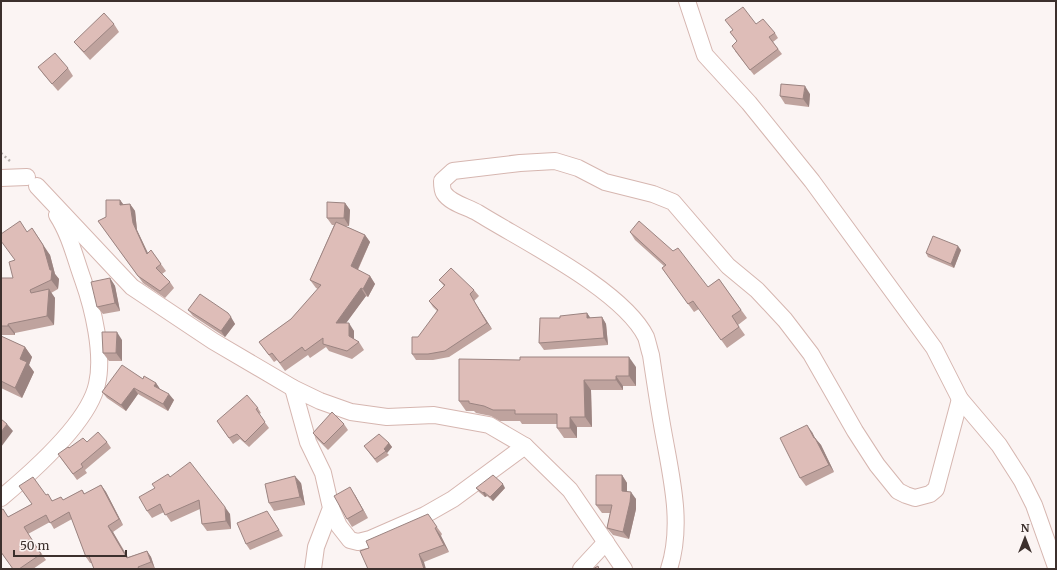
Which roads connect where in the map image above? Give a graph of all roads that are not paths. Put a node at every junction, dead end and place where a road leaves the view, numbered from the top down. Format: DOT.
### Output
graph roads {
  1 [pos="687,1"];
  2 [pos="27,177"];
  3 [pos="1,178"];
  4 [pos="293,388"];
  5 [pos="960,399"];
  6 [pos="525,446"];
  7 [pos="1,498"];
  8 [pos="331,508"];
  9 [pos="606,542"];
  10 [pos="1056,567"];
  11 [pos="313,569"];
  12 [pos="582,569"];
  13 [pos="624,569"];
  14 [pos="669,569"];
  1 -- 5 [label="street"];
  2 -- 3 [label="street"];
  4 -- 6 [label="street"];
  4 -- 7 [label="street"];
  4 -- 8 [label="street"];
  5 -- 10 [label="street"];
  5 -- 14 [label="street"];
  6 -- 8 [label="street"];
  6 -- 9 [label="street"];
  8 -- 11 [label="street"];
  9 -- 12 [label="street"];
  9 -- 13 [label="street"];
}
